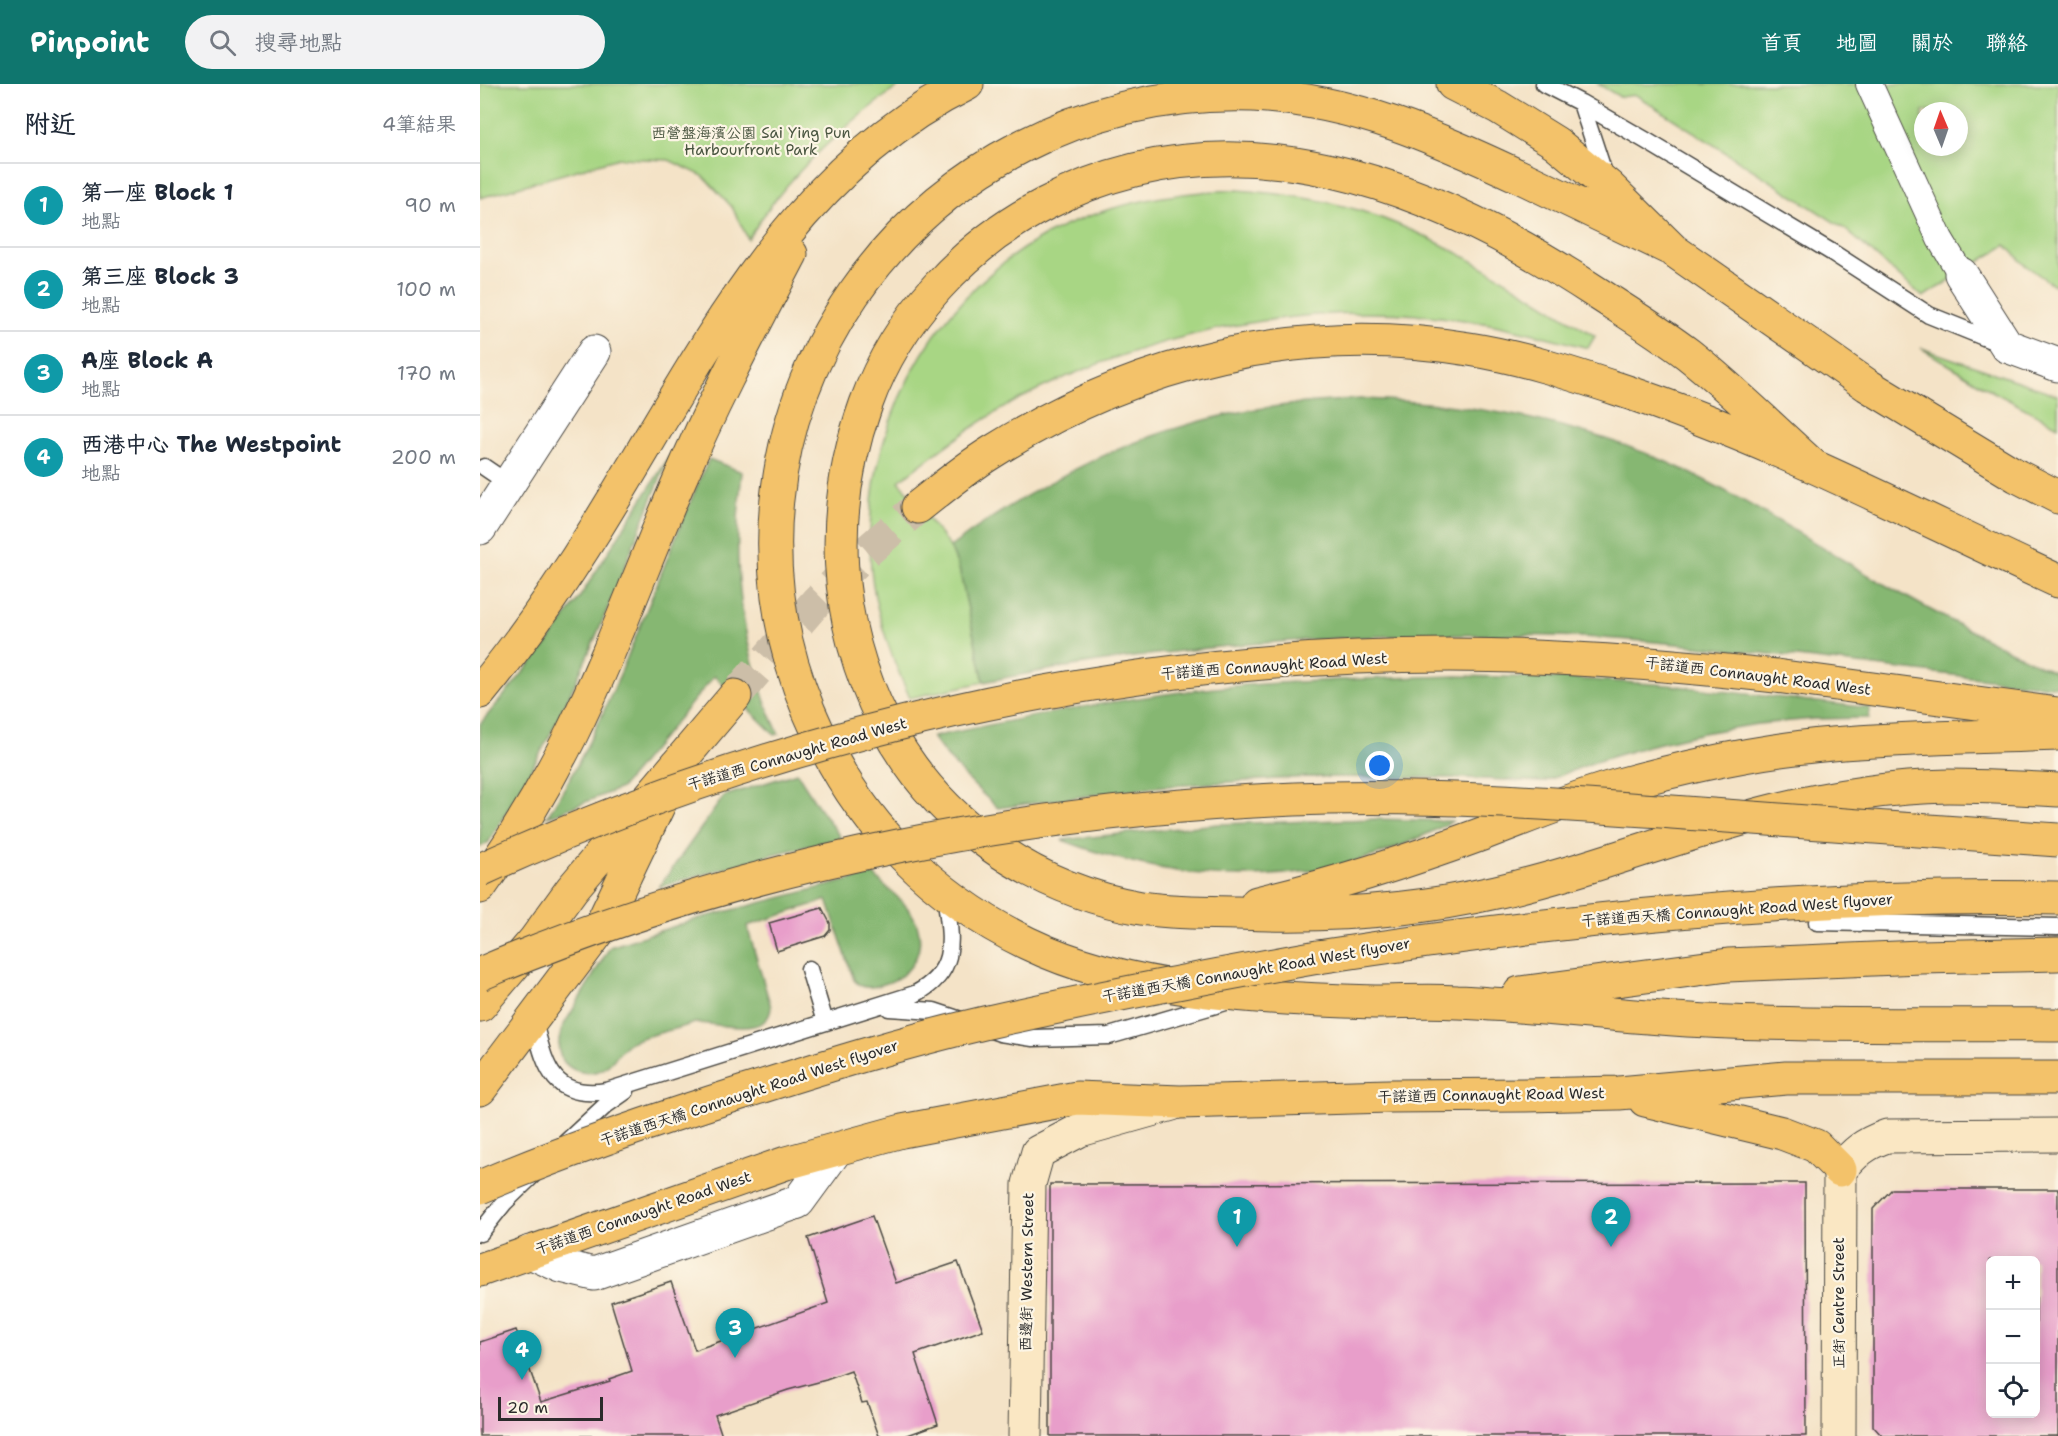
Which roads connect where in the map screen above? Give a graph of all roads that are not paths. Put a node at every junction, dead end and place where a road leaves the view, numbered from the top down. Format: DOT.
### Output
graph roads {
  1 [pos="967,84"];
  2 [pos="1454,84"];
  3 [pos="1544,84"];
  4 [pos="1869,84"];
  5 [pos="1581,103"];
  6 [pos="1609,187"];
  7 [pos="824,190"];
  8 [pos="1673,250"];
  9 [pos="1961,274"];
  10 [pos="2007,346"];
  11 [pos="594,352"];
  12 [pos="2058,365"];
  13 [pos="1811,464"];
  14 [pos="2058,497"];
  15 [pos="918,507"];
  16 [pos="480,528"];
  17 [pos="2057,578"];
  18 [pos="480,692"];
  19 [pos="735,696"];
  20 [pos="2058,714"];
  21 [pos="2058,734"];
  22 [pos="680,760"];
  23 [pos="2058,790"];
  24 [pos="2058,840"];
  25 [pos="480,870"];
  26 [pos="480,887"];
  27 [pos="945,893"];
  28 [pos="2058,898"];
  29 [pos="1221,912"];
  30 [pos="1817,922"];
  31 [pos="2058,927"];
  32 [pos="2058,954"];
  33 [pos="809,969"];
  34 [pos="480,974"];
  35 [pos="1249,995"];
  36 [pos="1453,1001"];
  37 [pos="480,1005"];
  38 [pos="864,1010"];
  39 [pos="532,1017"];
  40 [pos="825,1022"];
  41 [pos="2058,1025"];
  42 [pos="2058,1078"];
  43 [pos="645,1079"];
  44 [pos="480,1089"];
  45 [pos="1619,1093"];
  46 [pos="1180,1102"];
  47 [pos="2058,1135"];
  48 [pos="836,1150"];
  49 [pos="1840,1170"];
  50 [pos="480,1187"];
  51 [pos="480,1233"];
  52 [pos="530,1252"];
  53 [pos="480,1270"];
  54 [pos="1024,1436"];
  55 [pos="1839,1436"];
  1 -- 7 [label="main road"];
  2 -- 6 [label="main road"];
  3 -- 5 [label="lane"];
  4 -- 9 [label="street"];
  5 -- 6 [label="lane"];
  5 -- 10 [label="lane"];
  6 -- 8 [label="main road"];
  7 -- 18 [label="main road"];
  7 -- 26 [label="main road"];
  8 -- 14 [label="main road"];
  8 -- 27 [label="main road"];
  9 -- 10 [label="street"];
  10 -- 12 [label="street"];
  11 -- 16 [label="street"];
  13 -- 15 [label="main road"];
  13 -- 17 [label="main road"];
  13 -- 29 [label="main road"];
  19 -- 22 [label="main road"];
  20 -- 25 [label="main road, 干諾道西 Connaught Road West, bridge"];
  21 -- 29 [label="main road"];
  22 -- 37 [label="main road"];
  22 -- 39 [label="main road"];
  23 -- 29 [label="main road"];
  24 -- 34 [label="main road, bridge"];
  27 -- 35 [label="main road"];
  27 -- 38 [label="lane"];
  28 -- 50 [label="main road, 干諾道西天橋 Connaught Road West flyover, bridge"];
  30 -- 31 [label="lane"];
  32 -- 36 [label="main road"];
  33 -- 40 [label="lane"];
  35 -- 36 [label="main road"];
  35 -- 38 [label="lane"];
  36 -- 41 [label="main road"];
  38 -- 40 [label="lane"];
  39 -- 43 [label="lane"];
  39 -- 44 [label="main road"];
  40 -- 43 [label="lane"];
  42 -- 45 [label="main road, 干諾道西 Connaught Road West"];
  43 -- 51 [label="lane"];
  45 -- 46 [label="main road, 干諾道西 Connaught Road West"];
  45 -- 49 [label="main road"];
  46 -- 48 [label="main road, 干諾道西 Connaught Road West"];
  46 -- 54 [label="main road, 西邊街 Western Street"];
  47 -- 49 [label="main road"];
  48 -- 52 [label="main road, 干諾道西 Connaught Road West"];
  48 -- 52 [label="street"];
  49 -- 55 [label="main road, 正街 Centre Street"];
  52 -- 53 [label="main road, 干諾道西 Connaught Road West"];
}
